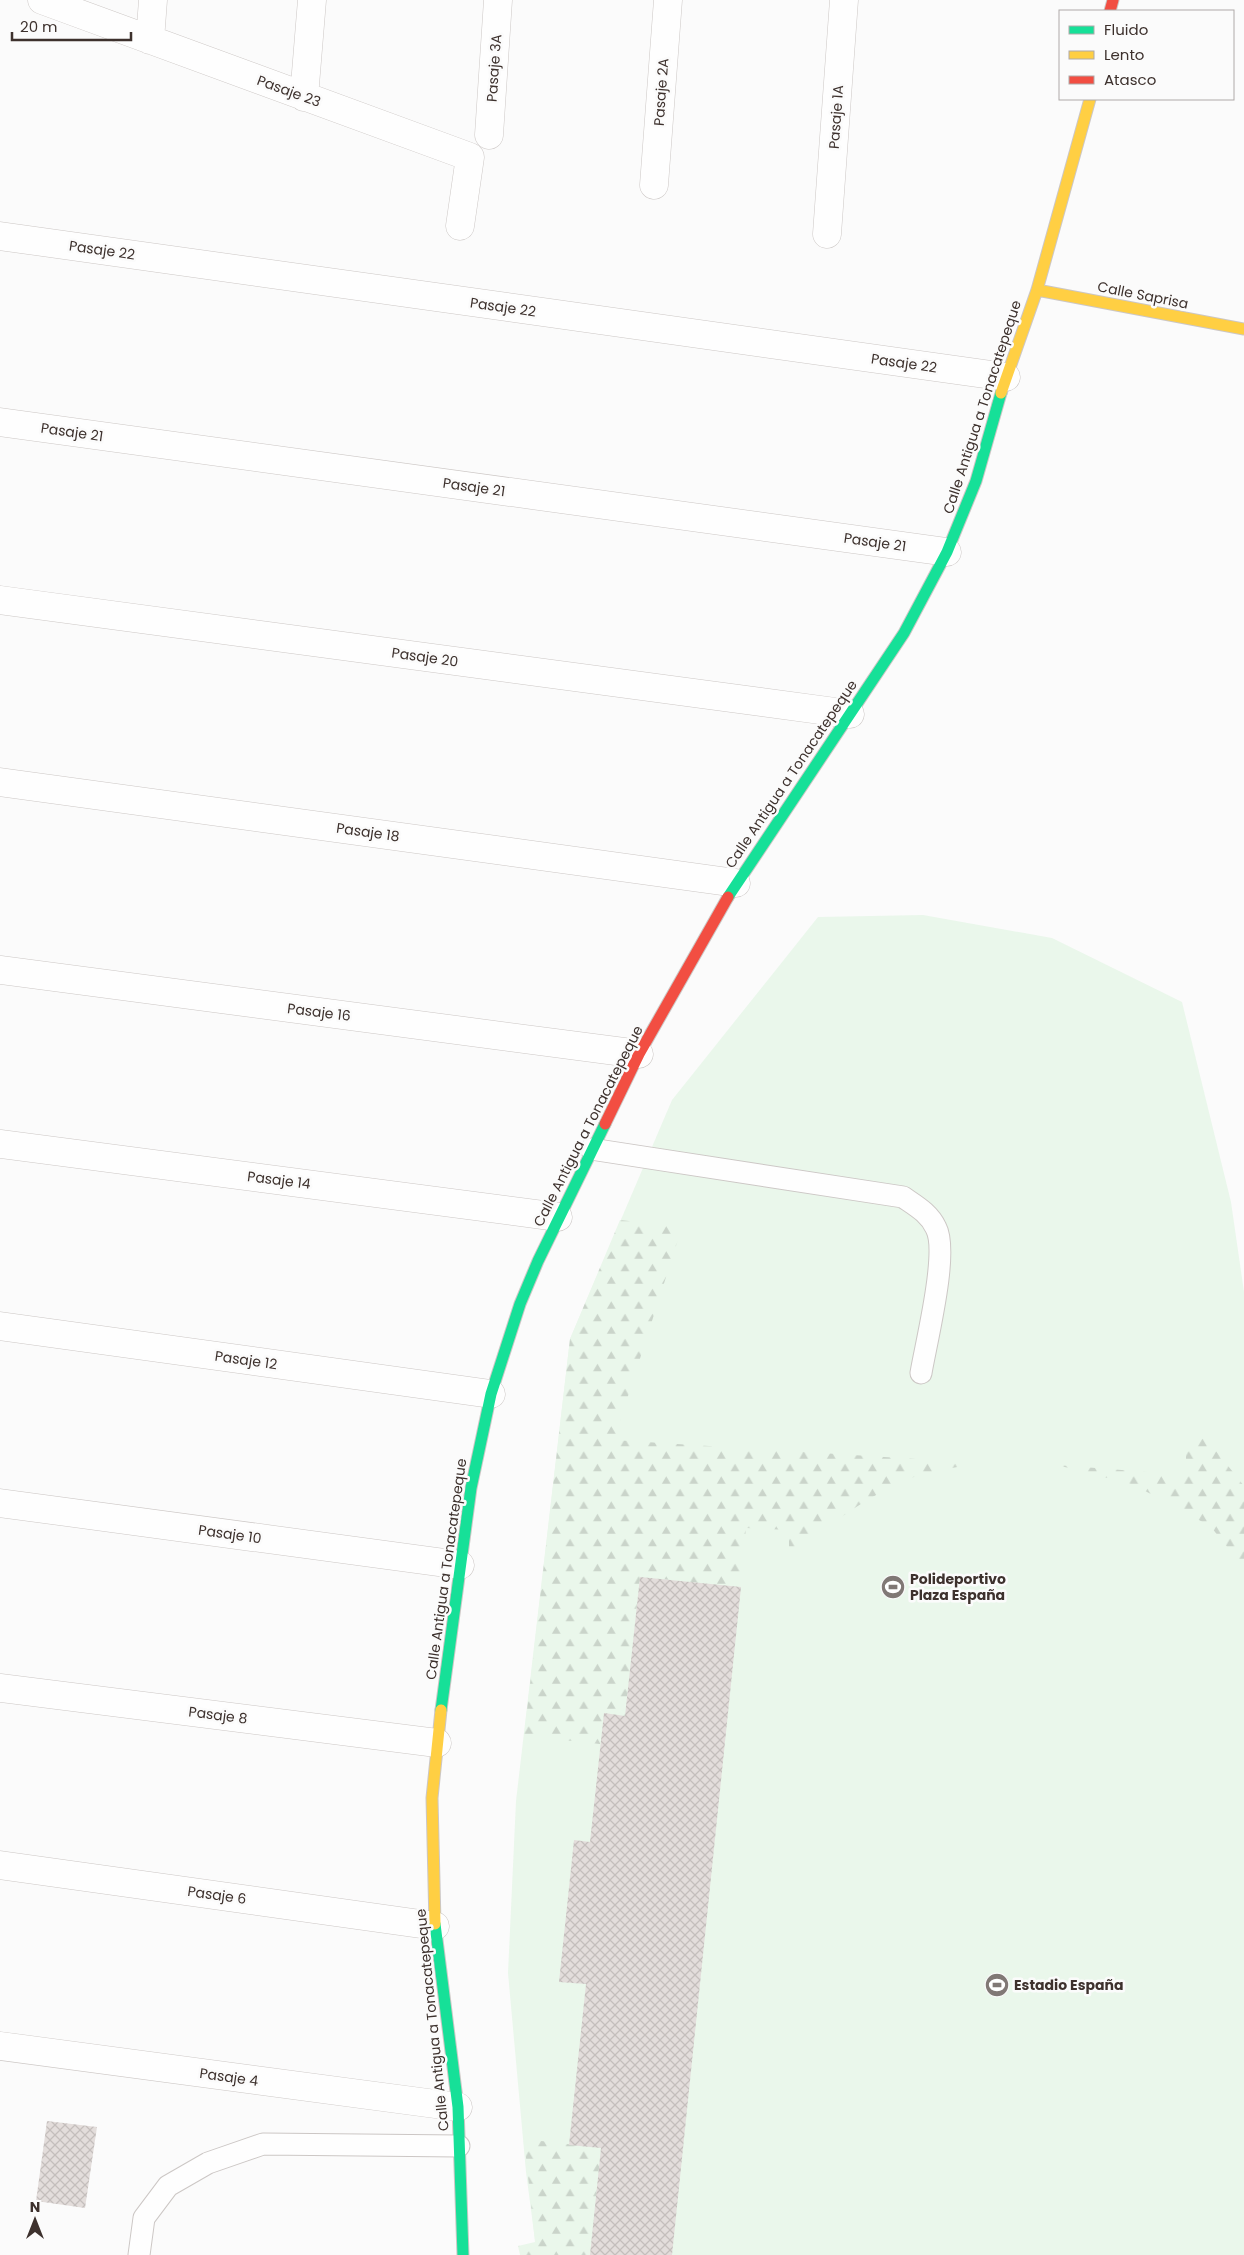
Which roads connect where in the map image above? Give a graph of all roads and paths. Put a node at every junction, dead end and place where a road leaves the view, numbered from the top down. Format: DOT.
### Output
graph roads {
  1 [pos="42,0"];
  2 [pos="153,0"];
  3 [pos="312,0"];
  4 [pos="498,0"];
  5 [pos="668,0"];
  6 [pos="844,0"];
  7 [pos="150,40"];
  8 [pos="304,96"];
  9 [pos="1090,100"];
  10 [pos="489,135"];
  11 [pos="654,185"];
  12 [pos="460,226"];
  13 [pos="827,234"];
  14 [pos="0,236"];
  15 [pos="1037,290"];
  16 [pos="1244,329"];
  17 [pos="1006,377"];
  18 [pos="0,422"];
  19 [pos="947,552"];
  20 [pos="0,600"];
  21 [pos="850,714"];
  22 [pos="0,782"];
  23 [pos="736,883"];
  24 [pos="0,970"];
  25 [pos="639,1054"];
  26 [pos="0,1144"];
  27 [pos="591,1149"];
  28 [pos="558,1217"];
  29 [pos="0,1326"];
  30 [pos="921,1373"];
  31 [pos="491,1394"];
  32 [pos="0,1503"];
  33 [pos="460,1565"];
  34 [pos="0,1688"];
  35 [pos="437,1743"];
  36 [pos="0,1865"];
  37 [pos="435,1926"];
  38 [pos="0,2046"];
  39 [pos="458,2108"];
  40 [pos="459,2146"];
  41 [pos="139,2255"];
  42 [pos="464,2255"];
  1 -- 7 [label="street, Pasaje 23"];
  2 -- 7 [label="street"];
  3 -- 8 [label="street"];
  4 -- 10 [label="street, Pasaje 3A"];
  5 -- 11 [label="street, Pasaje 2A"];
  6 -- 13 [label="street, Pasaje 1A"];
  7 -- 8 [label="street, Pasaje 23"];
  8 -- 12 [label="street, Pasaje 23"];
  9 -- 15 [label="street, Calle Antigua a Tonacatepeque"];
  14 -- 17 [label="street, Pasaje 22"];
  15 -- 16 [label="street, Calle Saprisa"];
  15 -- 17 [label="street, Calle Antigua a Tonacatepeque"];
  17 -- 19 [label="street, Calle Antigua a Tonacatepeque"];
  18 -- 19 [label="street, Pasaje 21"];
  19 -- 21 [label="street, Calle Antigua a Tonacatepeque"];
  20 -- 21 [label="street, Pasaje 20"];
  21 -- 23 [label="street, Calle Antigua a Tonacatepeque"];
  22 -- 23 [label="street, Pasaje 18"];
  23 -- 25 [label="street, Calle Antigua a Tonacatepeque"];
  24 -- 25 [label="street, Pasaje 16"];
  25 -- 27 [label="street, Calle Antigua a Tonacatepeque"];
  26 -- 28 [label="street, Pasaje 14"];
  27 -- 28 [label="street, Calle Antigua a Tonacatepeque"];
  27 -- 30 [label="lane"];
  28 -- 31 [label="street, Calle Antigua a Tonacatepeque"];
  29 -- 31 [label="street, Pasaje 12"];
  31 -- 33 [label="street, Calle Antigua a Tonacatepeque"];
  32 -- 33 [label="street, Pasaje 10"];
  33 -- 35 [label="street, Calle Antigua a Tonacatepeque"];
  34 -- 35 [label="street, Pasaje 8"];
  35 -- 37 [label="street, Calle Antigua a Tonacatepeque"];
  36 -- 37 [label="street, Pasaje 6"];
  37 -- 39 [label="street, Calle Antigua a Tonacatepeque"];
  38 -- 39 [label="street, Pasaje 4"];
  39 -- 40 [label="street, Calle Antigua a Tonacatepeque"];
  40 -- 41 [label="lane"];
  40 -- 42 [label="street, Calle Antigua a Tonacatepeque"];
}
